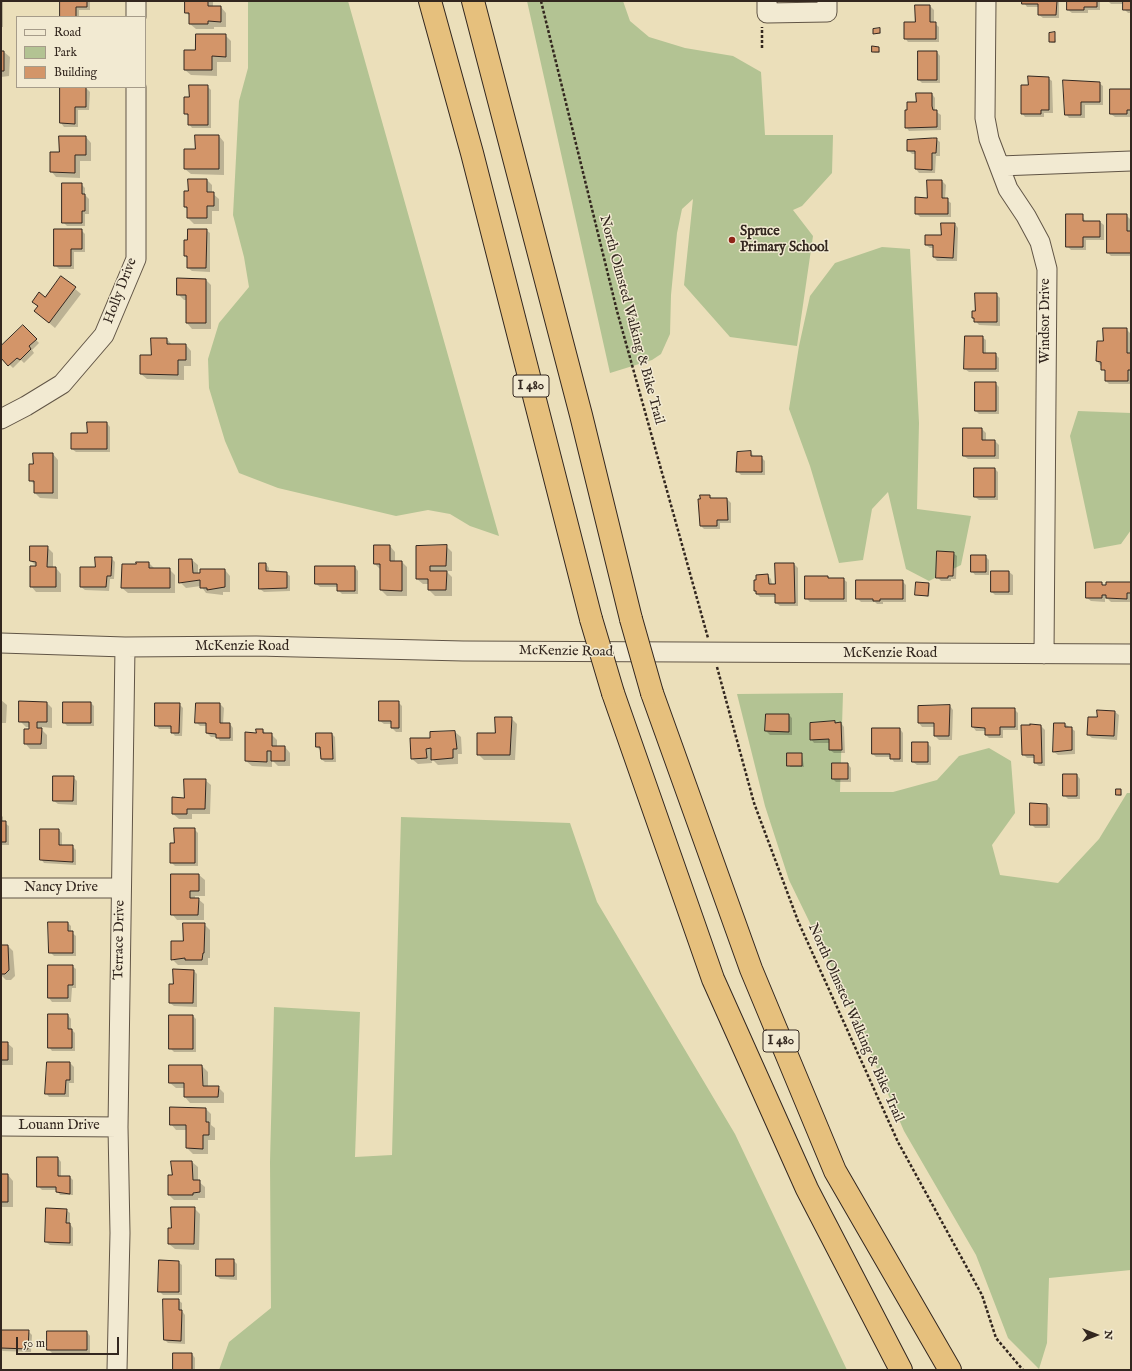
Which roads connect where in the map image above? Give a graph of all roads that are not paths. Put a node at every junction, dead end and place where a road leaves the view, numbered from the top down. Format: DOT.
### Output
graph roads {
  1 [pos="136,1"];
  2 [pos="430,1"];
  3 [pos="473,1"];
  4 [pos="767,1"];
  5 [pos="827,1"];
  6 [pos="986,1"];
  7 [pos="136,16"];
  8 [pos="136,88"];
  9 [pos="1131,161"];
  10 [pos="1000,166"];
  11 [pos="1,419"];
  12 [pos="1,643"];
  13 [pos="125,647"];
  14 [pos="1044,654"];
  15 [pos="1131,654"];
  16 [pos="1,888"];
  17 [pos="121,888"];
  18 [pos="1,1126"];
  19 [pos="118,1127"];
  20 [pos="117,1370"];
  21 [pos="901,1370"];
  22 [pos="950,1370"];
  1 -- 7 [label="street"];
  2 -- 21 [label="highway, I 480, bridge"];
  3 -- 22 [label="highway, I 480, bridge"];
  4 -- 5 [label="street"];
  6 -- 10 [label="street, Windsor Drive"];
  8 -- 11 [label="street, Holly Drive"];
  9 -- 10 [label="street"];
  10 -- 14 [label="street, Windsor Drive"];
  12 -- 13 [label="street, McKenzie Road"];
  13 -- 14 [label="street, McKenzie Road"];
  13 -- 17 [label="street, Terrace Drive"];
  14 -- 15 [label="street, McKenzie Road"];
  16 -- 17 [label="street, Nancy Drive"];
  17 -- 19 [label="street, Terrace Drive"];
  18 -- 19 [label="street, Louann Drive"];
  19 -- 20 [label="street, Terrace Drive"];
}
